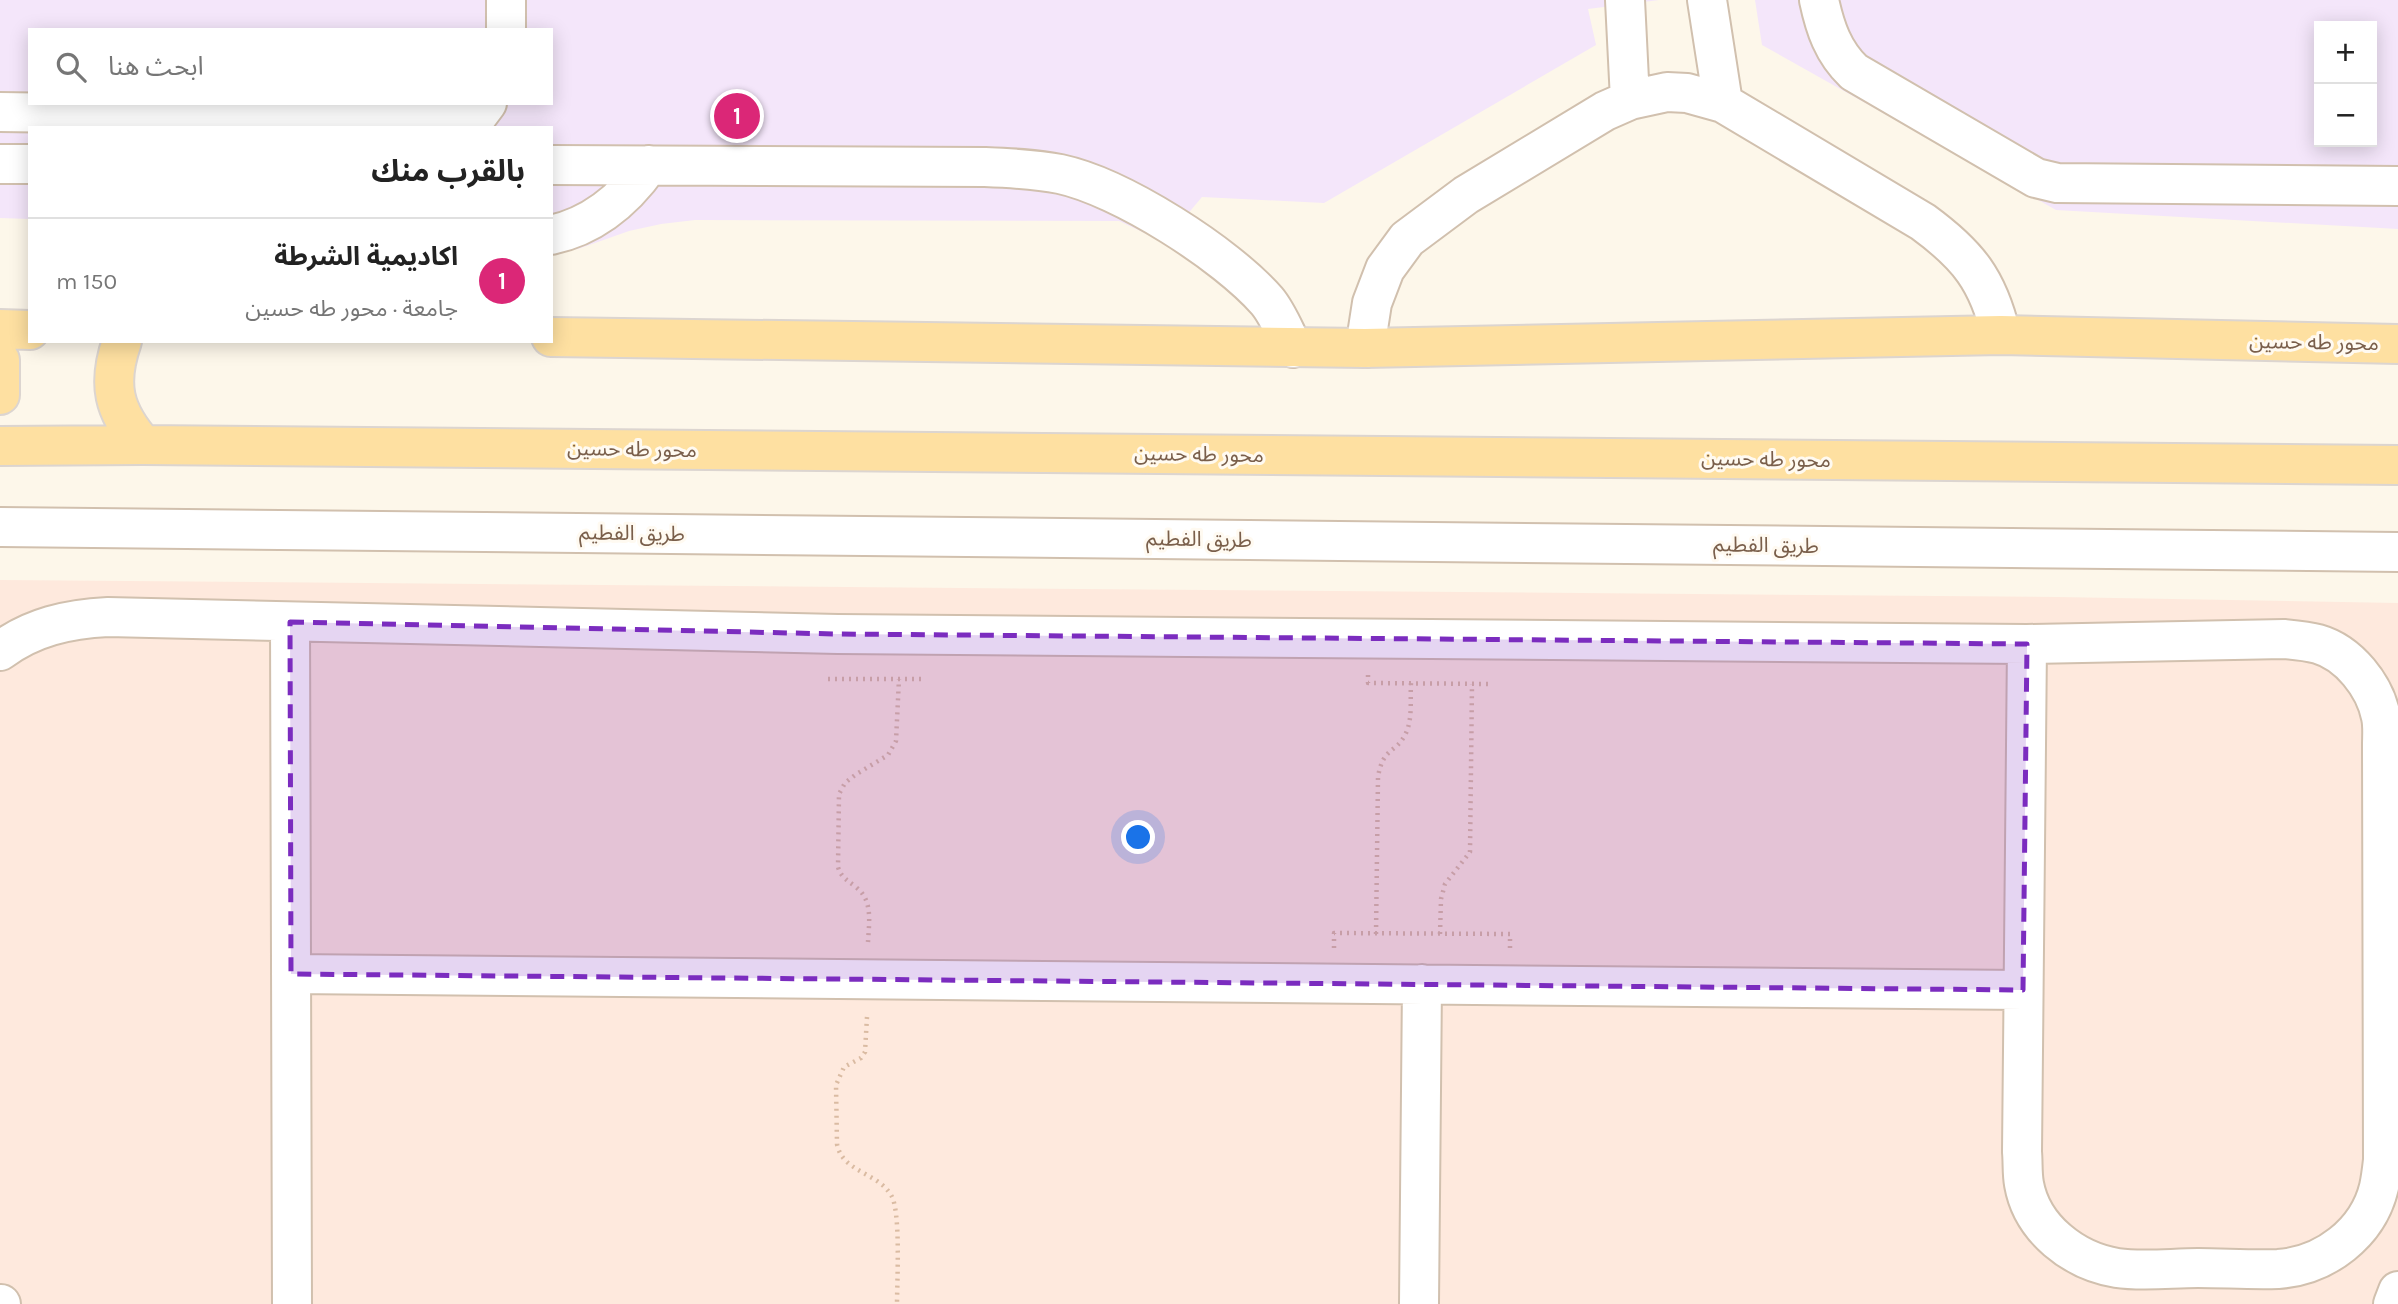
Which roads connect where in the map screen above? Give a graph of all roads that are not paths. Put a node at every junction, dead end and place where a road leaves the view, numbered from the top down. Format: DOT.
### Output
graph roads {
  1 [pos="506,0"];
  2 [pos="1625,0"];
  3 [pos="1707,0"];
  4 [pos="1819,0"];
  5 [pos="506,28"];
  6 [pos="1630,100"];
  7 [pos="1724,103"];
  8 [pos="486,105"];
  9 [pos="0,112"];
  10 [pos="0,164"];
  11 [pos="28,164"];
  12 [pos="553,165"];
  13 [pos="649,165"];
  14 [pos="2398,186"];
  15 [pos="553,234"];
  16 [pos="0,330"];
  17 [pos="28,330"];
  18 [pos="2001,335"];
  19 [pos="553,337"];
  20 [pos="122,343"];
  21 [pos="2398,344"];
  22 [pos="1293,348"];
  23 [pos="1366,348"];
  24 [pos="0,359"];
  25 [pos="0,395"];
  26 [pos="143,444"];
  27 [pos="0,446"];
  28 [pos="2398,465"];
  29 [pos="0,527"];
  30 [pos="2358,552"];
  31 [pos="2398,552"];
  32 [pos="2398,581"];
  33 [pos="290,622"];
  34 [pos="2027,644"];
  35 [pos="0,651"];
  36 [pos="291,974"];
  37 [pos="1422,984"];
  38 [pos="2023,990"];
  39 [pos="2398,1291"];
  40 [pos="292,1304"];
  41 [pos="1419,1304"];
  42 [pos="2393,1304"];
  1 -- 5 [label="street"];
  2 -- 6 [label="street"];
  3 -- 7 [label="street"];
  4 -- 14 [label="street"];
  6 -- 7 [label="street"];
  6 -- 23 [label="street"];
  7 -- 18 [label="street"];
  8 -- 9 [label="street"];
  10 -- 11 [label="street"];
  12 -- 13 [label="street"];
  13 -- 15 [label="street"];
  13 -- 22 [label="street"];
  16 -- 17 [label="main road"];
  18 -- 21 [label="main road, محور طه حسين"];
  18 -- 23 [label="main road, محور طه حسين"];
  19 -- 22 [label="main road, محور طه حسين"];
  20 -- 26 [label="main road"];
  22 -- 23 [label="main road, محور طه حسين"];
  24 -- 25 [label="main road"];
  26 -- 27 [label="main road, محور طه حسين"];
  26 -- 28 [label="main road, محور طه حسين"];
  29 -- 30 [label="street, طريق الفطيم"];
  30 -- 31 [label="street, طريق الفطيم"];
  30 -- 32 [label="street"];
  33 -- 34 [label="street"];
  33 -- 35 [label="street"];
  33 -- 36 [label="street"];
  34 -- 38 [label="street"];
  34 -- 38 [label="street"];
  36 -- 37 [label="street"];
  36 -- 40 [label="street"];
  37 -- 38 [label="street"];
  37 -- 41 [label="street"];
  39 -- 42 [label="street"];
}
